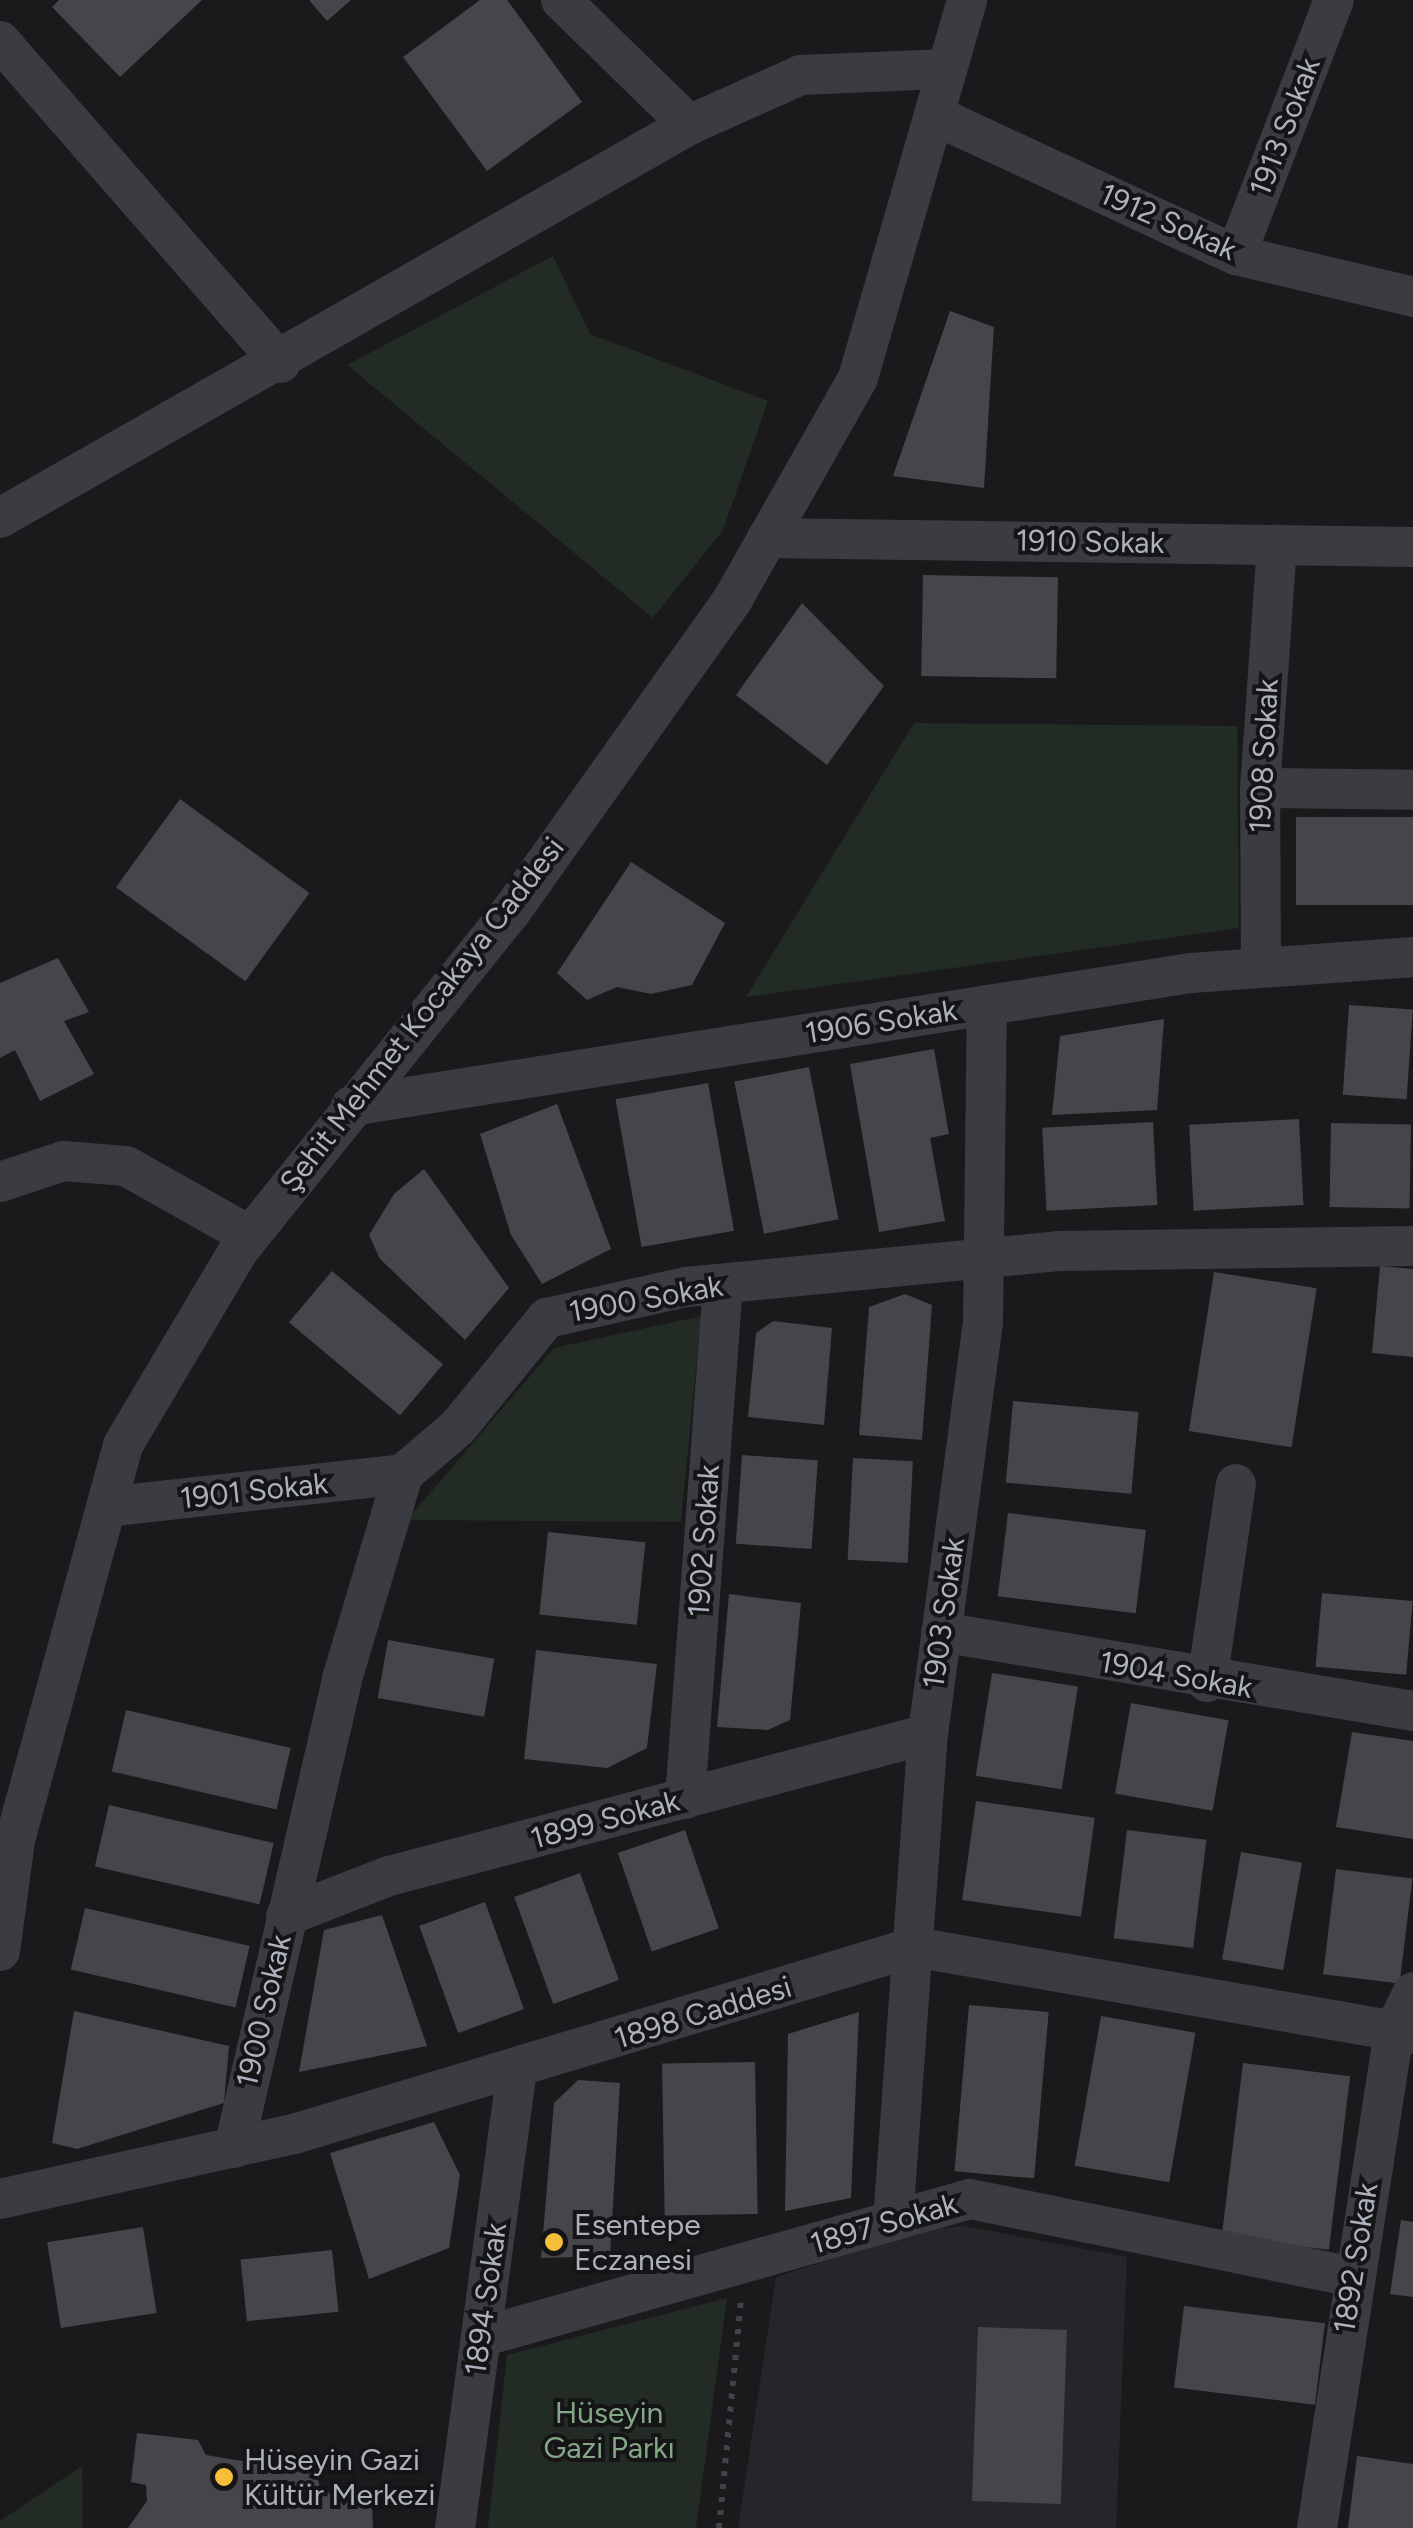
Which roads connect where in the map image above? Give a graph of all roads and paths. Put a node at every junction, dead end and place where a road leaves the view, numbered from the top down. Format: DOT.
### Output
graph roads {
  1 [pos="561,0"];
  2 [pos="967,0"];
  3 [pos="1334,0"];
  4 [pos="0,41"];
  5 [pos="947,70"];
  6 [pos="934,115"];
  7 [pos="689,125"];
  8 [pos="1236,255"];
  9 [pos="1413,297"];
  10 [pos="280,363"];
  11 [pos="0,518"];
  12 [pos="767,538"];
  13 [pos="1277,545"];
  14 [pos="1413,547"];
  15 [pos="1260,788"];
  16 [pos="1413,790"];
  17 [pos="1413,958"];
  18 [pos="1261,966"];
  19 [pos="987,1005"];
  20 [pos="351,1106"];
  21 [pos="0,1182"];
  22 [pos="250,1236"];
  23 [pos="1413,1246"];
  24 [pos="988,1258"];
  25 [pos="723,1284"];
  26 [pos="403,1474"];
  27 [pos="1236,1484"];
  28 [pos="106,1507"];
  29 [pos="941,1632"];
  30 [pos="1207,1682"];
  31 [pos="1413,1711"];
  32 [pos="928,1734"];
  33 [pos="685,1799"];
  34 [pos="286,1916"];
  35 [pos="914,1947"];
  36 [pos="0,1951"];
  37 [pos="1413,1992"];
  38 [pos="1404,2033"];
  39 [pos="517,2070"];
  40 [pos="234,2148"];
  41 [pos="0,2199"];
  42 [pos="893,2221"];
  43 [pos="745,2262"];
  44 [pos="1352,2277"];
  45 [pos="481,2337"];
  46 [pos="456,2528"];
  47 [pos="718,2528"];
  48 [pos="1317,2528"];
  1 -- 7 [label="street"];
  2 -- 5 [label="street, Şehit Mehmet Kocakaya Caddesi"];
  3 -- 8 [label="street, 1913 Sokak"];
  4 -- 10 [label="street"];
  5 -- 6 [label="street, Şehit Mehmet Kocakaya Caddesi"];
  5 -- 7 [label="street"];
  6 -- 8 [label="street, 1912 Sokak"];
  6 -- 12 [label="street, Şehit Mehmet Kocakaya Caddesi"];
  7 -- 10 [label="street"];
  8 -- 9 [label="street, 1912 Sokak"];
  10 -- 11 [label="street"];
  12 -- 13 [label="street, 1910 Sokak"];
  12 -- 20 [label="street, Şehit Mehmet Kocakaya Caddesi"];
  13 -- 14 [label="street, 1910 Sokak"];
  13 -- 15 [label="street, 1908 Sokak"];
  15 -- 16 [label="street"];
  15 -- 18 [label="street, 1908 Sokak"];
  17 -- 18 [label="street, 1906 Sokak"];
  18 -- 19 [label="street, 1906 Sokak"];
  19 -- 20 [label="street, 1906 Sokak"];
  19 -- 24 [label="street, 1903 Sokak"];
  20 -- 22 [label="street, Şehit Mehmet Kocakaya Caddesi"];
  21 -- 22 [label="street"];
  22 -- 28 [label="street, Şehit Mehmet Kocakaya Caddesi"];
  23 -- 24 [label="street, 1900 Sokak"];
  24 -- 25 [label="street, 1900 Sokak"];
  24 -- 29 [label="street, 1903 Sokak"];
  25 -- 26 [label="street, 1900 Sokak"];
  25 -- 33 [label="street, 1902 Sokak"];
  26 -- 28 [label="street, 1901 Sokak"];
  26 -- 34 [label="street, 1900 Sokak"];
  27 -- 30 [label="street"];
  28 -- 36 [label="street, Şehit Mehmet Kocakaya Caddesi"];
  29 -- 30 [label="street, 1904 Sokak"];
  29 -- 32 [label="street, 1903 Sokak"];
  30 -- 31 [label="street, 1904 Sokak"];
  32 -- 33 [label="street, 1899 Sokak"];
  32 -- 35 [label="street, 1903 Sokak"];
  33 -- 34 [label="street, 1899 Sokak"];
  34 -- 40 [label="street, 1900 Sokak"];
  35 -- 38 [label="street, 1898 Caddesi"];
  35 -- 39 [label="street, 1898 Caddesi"];
  35 -- 42 [label="street, 1903 Sokak"];
  37 -- 38 [label="street, 1892 Sokak"];
  38 -- 44 [label="street, 1892 Sokak"];
  39 -- 40 [label="street, 1898 Caddesi"];
  39 -- 45 [label="street, 1894 Sokak"];
  40 -- 41 [label="street, 1898 Caddesi"];
  42 -- 43 [label="street, 1897 Sokak"];
  42 -- 44 [label="street, 1897 Sokak"];
  43 -- 45 [label="street, 1897 Sokak"];
  43 -- 47 [label="path"];
  44 -- 48 [label="street, 1892 Sokak"];
  45 -- 46 [label="street, 1894 Sokak"];
}
